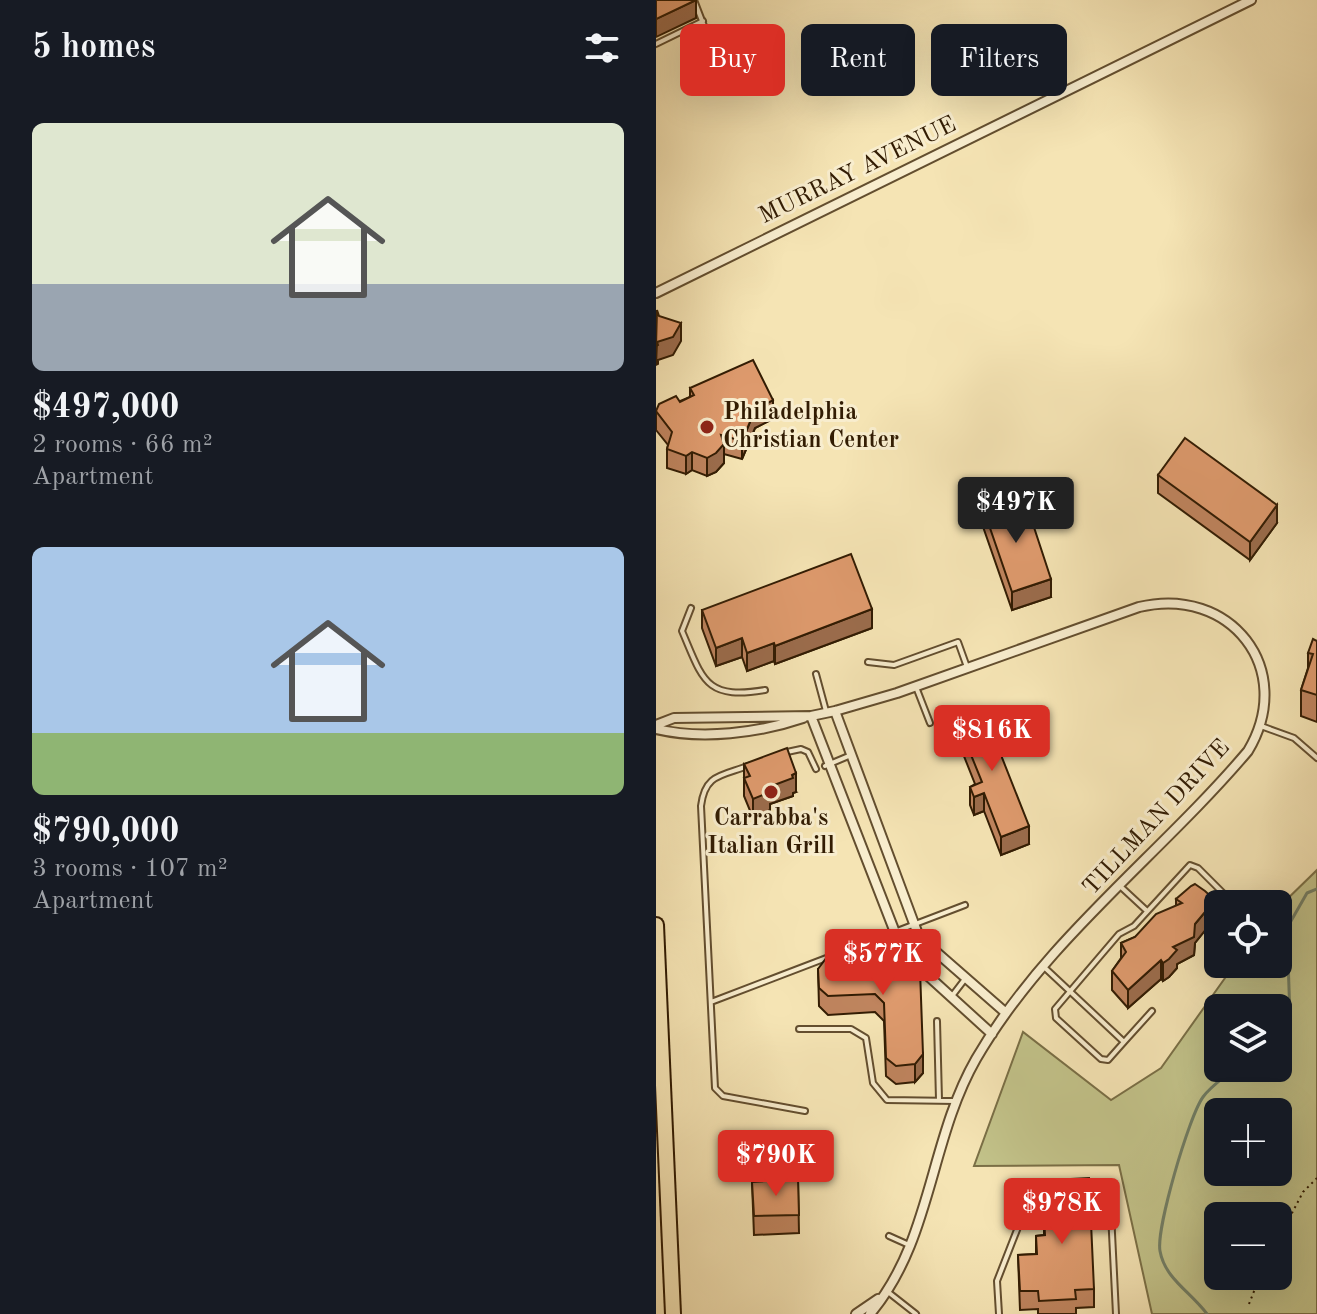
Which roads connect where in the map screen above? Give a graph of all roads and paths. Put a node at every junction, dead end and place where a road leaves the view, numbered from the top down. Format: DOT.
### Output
graph roads {
  1 [pos="694,0"];
  2 [pos="1251,0"];
  3 [pos="703,21"];
  4 [pos="704,24"];
  5 [pos="656,44"];
  6 [pos="656,293"];
  7 [pos="691,608"];
  8 [pos="868,662"];
  9 [pos="968,668"];
  10 [pos="816,674"];
  11 [pos="916,687"];
  12 [pos="765,690"];
  13 [pos="831,712"];
  14 [pos="811,716"];
  15 [pos="930,723"];
  16 [pos="1261,726"];
  17 [pos="656,727"];
  18 [pos="778,755"];
  19 [pos="851,755"];
  20 [pos="1317,758"];
  21 [pos="828,765"];
  22 [pos="749,766"];
  23 [pos="816,769"];
  24 [pos="1120,886"];
  25 [pos="1220,890"];
  26 [pos="965,905"];
  27 [pos="1147,911"];
  28 [pos="656,925"];
  29 [pos="914,926"];
  30 [pos="895,934"];
  31 [pos="1044,967"];
  32 [pos="965,979"];
  33 [pos="1070,992"];
  34 [pos="951,998"];
  35 [pos="711,1002"];
  36 [pos="660,1006"];
  37 [pos="1152,1011"];
  38 [pos="1006,1013"];
  39 [pos="937,1021"];
  40 [pos="656,1022"];
  41 [pos="799,1029"];
  42 [pos="992,1034"];
  43 [pos="1124,1042"];
  44 [pos="658,1094"];
  45 [pos="939,1100"];
  46 [pos="956,1101"];
  47 [pos="805,1111"];
  48 [pos="662,1143"];
  49 [pos="1317,1178"];
  50 [pos="1085,1183"];
  51 [pos="1056,1184"];
  52 [pos="1292,1213"];
  53 [pos="889,1236"];
  54 [pos="911,1246"];
  55 [pos="1254,1290"];
  56 [pos="888,1292"];
  57 [pos="1249,1304"];
  58 [pos="673,1314"];
  59 [pos="856,1314"];
  60 [pos="870,1314"];
  61 [pos="916,1314"];
  62 [pos="999,1314"];
  63 [pos="1116,1314"];
  1 -- 3 [label="lane"];
  2 -- 6 [label="street, MURRAY AVENUE"];
  3 -- 4 [label="lane"];
  3 -- 5 [label="lane"];
  7 -- 12 [label="lane"];
  8 -- 9 [label="lane"];
  9 -- 11 [label="street, TILLMAN DRIVE"];
  9 -- 16 [label="street, TILLMAN DRIVE"];
  10 -- 13 [label="lane"];
  11 -- 13 [label="street, TILLMAN DRIVE"];
  11 -- 15 [label="lane"];
  13 -- 14 [label="street, TILLMAN DRIVE"];
  13 -- 19 [label="street"];
  14 -- 17 [label="street, TILLMAN DRIVE"];
  14 -- 17 [label="street, TILLMAN DRIVE"];
  14 -- 21 [label="street"];
  16 -- 20 [label="lane"];
  16 -- 24 [label="street, TILLMAN DRIVE"];
  18 -- 23 [label="lane"];
  19 -- 21 [label="lane"];
  19 -- 29 [label="street"];
  21 -- 30 [label="street"];
  22 -- 35 [label="lane"];
  24 -- 27 [label="lane"];
  24 -- 31 [label="street, TILLMAN DRIVE"];
  25 -- 27 [label="lane"];
  26 -- 29 [label="lane"];
  27 -- 33 [label="lane"];
  28 -- 36 [label="main road"];
  29 -- 30 [label="lane"];
  29 -- 32 [label="street"];
  30 -- 34 [label="street"];
  30 -- 35 [label="lane"];
  31 -- 33 [label="lane"];
  31 -- 38 [label="street, TILLMAN DRIVE"];
  32 -- 34 [label="lane"];
  32 -- 38 [label="street"];
  33 -- 43 [label="lane"];
  33 -- 43 [label="lane"];
  34 -- 42 [label="street"];
  35 -- 47 [label="lane"];
  36 -- 40 [label="lane"];
  36 -- 44 [label="main road"];
  37 -- 43 [label="lane"];
  38 -- 42 [label="street, TILLMAN DRIVE"];
  39 -- 45 [label="lane"];
  41 -- 45 [label="lane"];
  42 -- 46 [label="street, TILLMAN DRIVE"];
  44 -- 48 [label="main road"];
  45 -- 46 [label="lane"];
  46 -- 54 [label="street, TILLMAN DRIVE"];
  48 -- 58 [label="main road"];
  49 -- 52 [label="path"];
  50 -- 63 [label="lane"];
  51 -- 62 [label="lane"];
  53 -- 54 [label="lane"];
  54 -- 56 [label="street, TILLMAN DRIVE"];
  55 -- 57 [label="path"];
  56 -- 59 [label="street, TILLMAN DRIVE"];
  56 -- 60 [label="street, TILLMAN DRIVE"];
  56 -- 61 [label="lane"];
}
